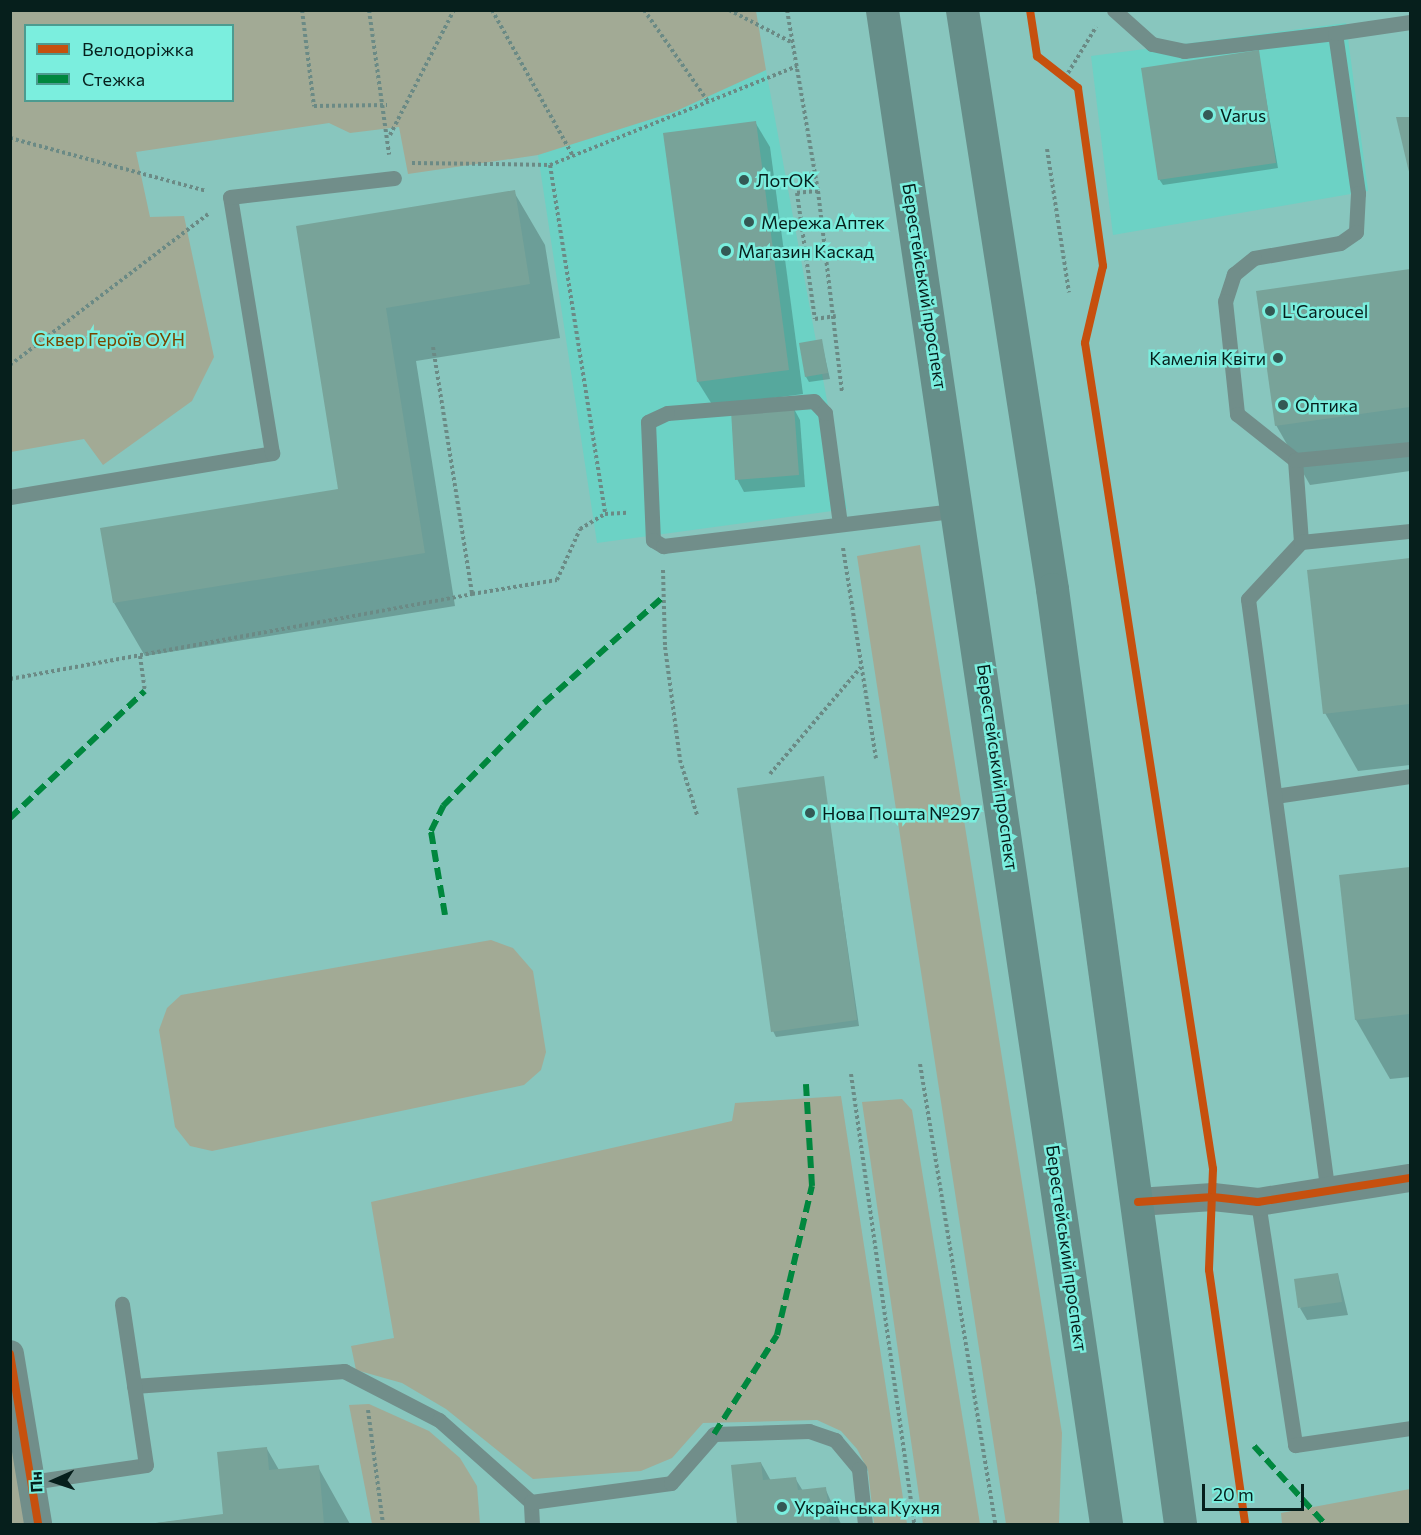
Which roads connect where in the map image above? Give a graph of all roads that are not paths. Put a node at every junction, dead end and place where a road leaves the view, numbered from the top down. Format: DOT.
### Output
graph roads {
  1 [pos="882,10"];
  2 [pos="962,10"];
  3 [pos="1114,10"];
  4 [pos="1410,22"];
  5 [pos="1335,33"];
  6 [pos="394,178"];
  7 [pos="1410,449"];
  8 [pos="1295,460"];
  9 [pos="10,496"];
  10 [pos="960,510"];
  11 [pos="840,524"];
  12 [pos="1410,531"];
  13 [pos="1301,542"];
  14 [pos="1410,776"];
  15 [pos="1275,796"];
  16 [pos="1410,1178"];
  17 [pos="1328,1194"];
  18 [pos="1138,1202"];
  19 [pos="1258,1202"];
  20 [pos="122,1304"];
  21 [pos="10,1354"];
  22 [pos="134,1386"];
  23 [pos="1410,1428"];
  24 [pos="31,1482"];
  25 [pos="531,1502"];
  26 [pos="38,1524"];
  27 [pos="532,1524"];
  28 [pos="865,1524"];
  29 [pos="1106,1524"];
  30 [pos="1180,1524"];
  1 -- 10 [label="highway, Берестейський проспект"];
  2 -- 18 [label="highway"];
  3 -- 5 [label="lane"];
  4 -- 5 [label="lane"];
  5 -- 8 [label="lane"];
  6 -- 9 [label="lane"];
  7 -- 8 [label="lane"];
  8 -- 13 [label="lane"];
  10 -- 11 [label="lane"];
  10 -- 29 [label="highway, Берестейський проспект"];
  11 -- 11 [label="lane"];
  12 -- 13 [label="lane"];
  13 -- 15 [label="lane"];
  14 -- 15 [label="lane"];
  15 -- 17 [label="lane"];
  16 -- 17 [label="street"];
  17 -- 19 [label="street"];
  18 -- 19 [label="street"];
  18 -- 30 [label="highway"];
  19 -- 23 [label="lane"];
  20 -- 22 [label="lane"];
  21 -- 24 [label="street"];
  22 -- 24 [label="lane"];
  22 -- 25 [label="lane"];
  24 -- 26 [label="street"];
  25 -- 27 [label="lane"];
  25 -- 28 [label="lane"];
}
